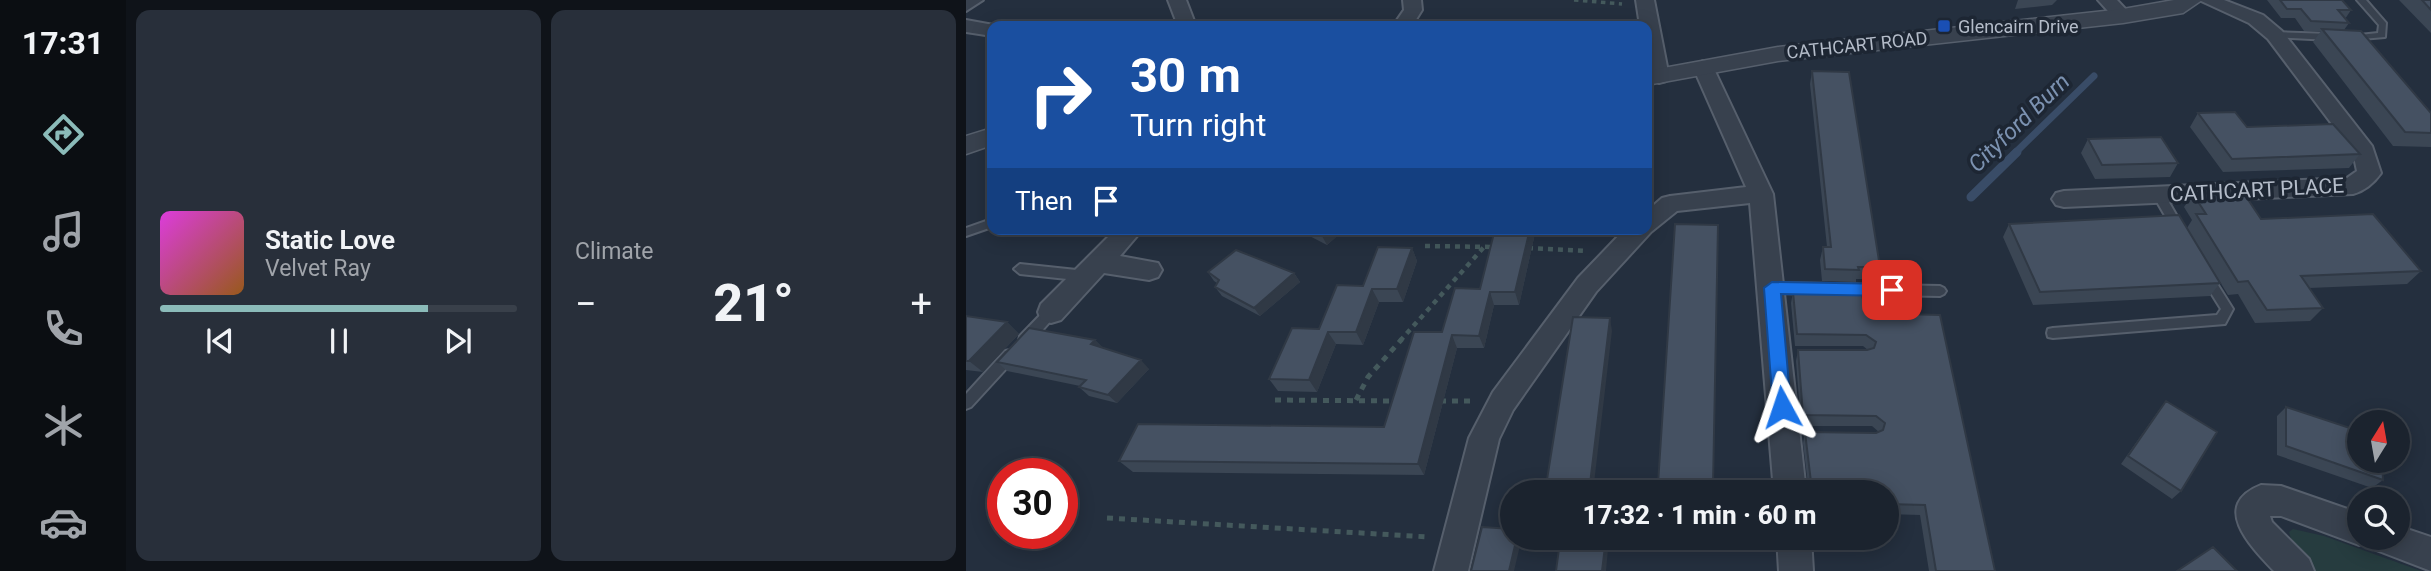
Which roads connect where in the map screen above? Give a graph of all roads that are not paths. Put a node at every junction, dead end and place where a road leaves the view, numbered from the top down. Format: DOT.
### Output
graph roads {
  1 [pos="974,0"];
  2 [pos="1177,0"];
  3 [pos="1412,0"];
  4 [pos="2192,0"];
  5 [pos="2208,0"];
  6 [pos="2361,0"];
  7 [pos="1644,2"];
  8 [pos="966,5"];
  9 [pos="2115,8"];
  10 [pos="1185,21"];
  11 [pos="1406,21"];
  12 [pos="1646,21"];
  13 [pos="966,26"];
  14 [pos="987,29"];
  15 [pos="2275,35"];
  16 [pos="1703,67"];
  17 [pos="1653,78"];
  18 [pos="987,138"];
  19 [pos="966,145"];
  20 [pos="1761,194"];
  21 [pos="2159,195"];
  22 [pos="2064,199"];
  23 [pos="1652,220"];
  24 [pos="987,225"];
  25 [pos="966,232"];
  26 [pos="1125,235"];
  27 [pos="1634,235"];
  28 [pos="2186,240"];
  29 [pos="2199,263"];
  30 [pos="1020,269"];
  31 [pos="1092,270"];
  32 [pos="1149,270"];
  33 [pos="1772,288"];
  34 [pos="1940,291"];
  35 [pos="1051,312"];
  36 [pos="2053,333"];
  37 [pos="966,403"];
  38 [pos="1790,480"];
  39 [pos="2347,525"];
  40 [pos="2410,547"];
  41 [pos="1795,550"];
  42 [pos="2431,554"];
  43 [pos="1451,571"];
  44 [pos="1796,571"];
  45 [pos="2297,571"];
  1 -- 8 [label="street"];
  2 -- 10 [label="street"];
  3 -- 11 [label="street"];
  4 -- 9 [label="street, CATHCART ROAD"];
  5 -- 15 [label="street, CATHCART PLACE"];
  6 -- 15 [label="lane"];
  7 -- 12 [label="street"];
  9 -- 16 [label="street, CATHCART ROAD"];
  13 -- 14 [label="street"];
  15 -- 21 [label="street, CATHCART PLACE"];
  16 -- 17 [label="street, CATHCART ROAD"];
  16 -- 20 [label="street"];
  18 -- 19 [label="street"];
  20 -- 23 [label="street"];
  20 -- 33 [label="street"];
  21 -- 22 [label="street, CATHCART PLACE"];
  21 -- 28 [label="lane"];
  24 -- 25 [label="lane"];
  26 -- 31 [label="street"];
  27 -- 43 [label="street"];
  29 -- 36 [label="lane"];
  30 -- 31 [label="lane"];
  31 -- 32 [label="street"];
  31 -- 35 [label="street"];
  33 -- 34 [label="lane"];
  33 -- 38 [label="street"];
  35 -- 37 [label="lane"];
  39 -- 45 [label="street"];
  40 -- 42 [label="street"];
  41 -- 44 [label="street"];
}
